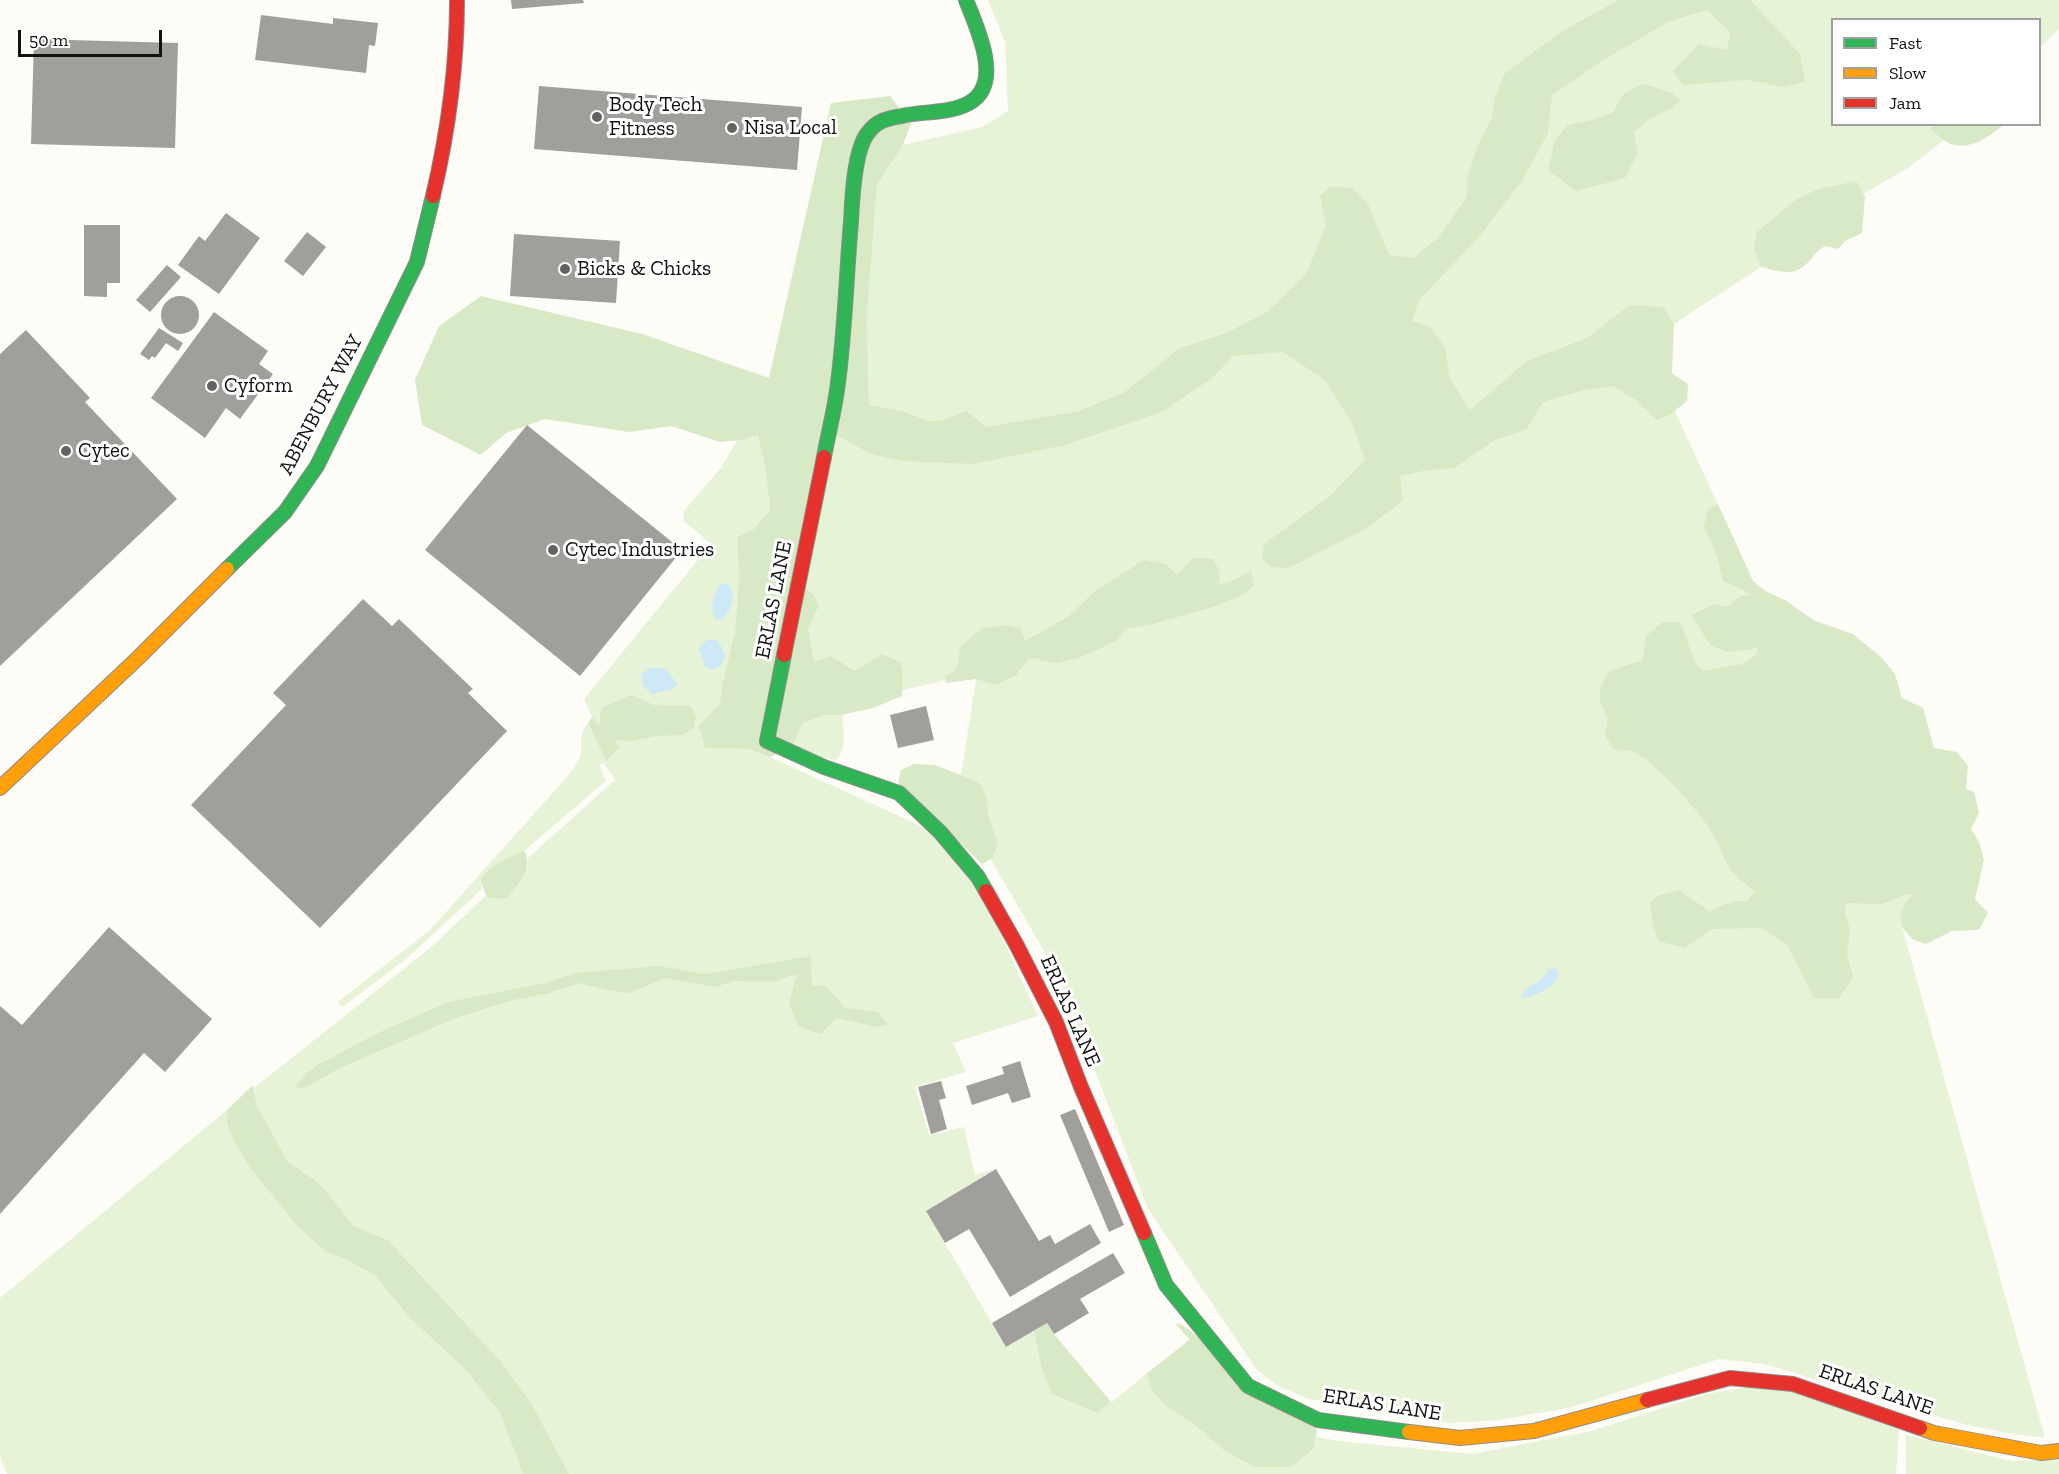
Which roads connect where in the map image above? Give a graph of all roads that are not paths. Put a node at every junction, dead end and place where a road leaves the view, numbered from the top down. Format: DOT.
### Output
graph roads {
  1 [pos="457,0"];
  2 [pos="966,0"];
  3 [pos="0,788"];
  4 [pos="2059,1451"];
  1 -- 3 [label="street, ABENBURY WAY"];
  2 -- 4 [label="street, ERLAS LANE"];
}
